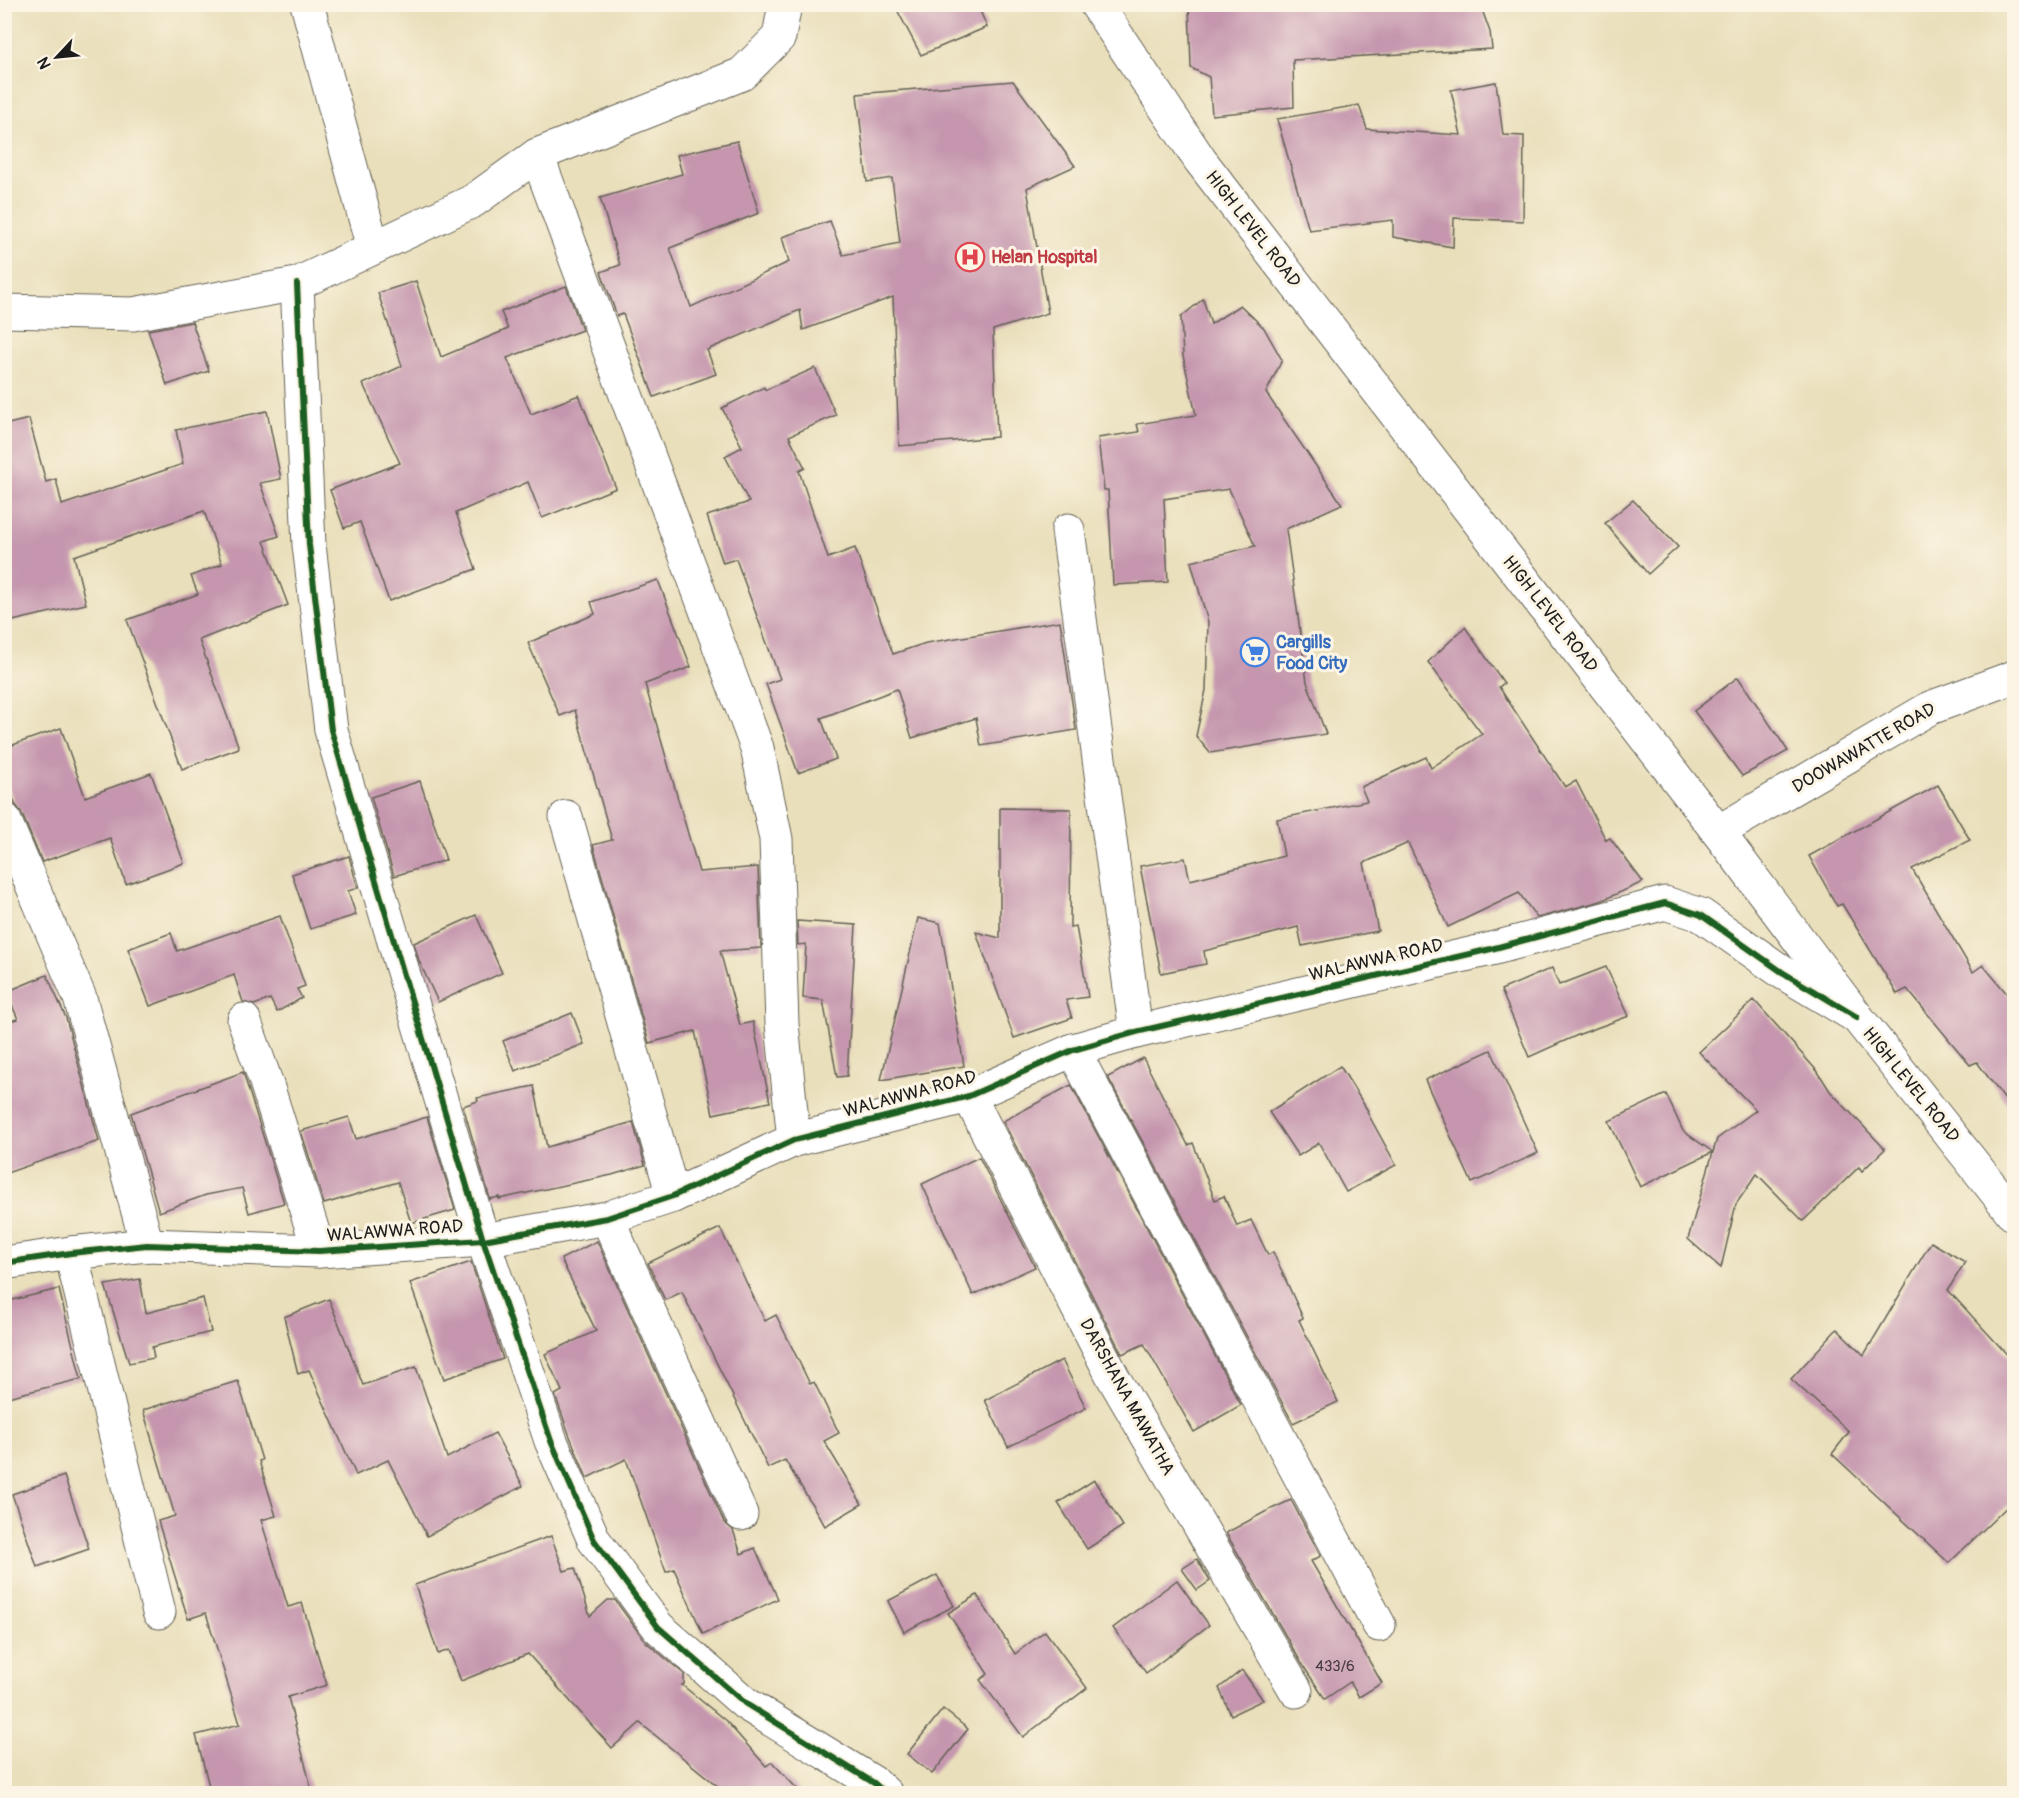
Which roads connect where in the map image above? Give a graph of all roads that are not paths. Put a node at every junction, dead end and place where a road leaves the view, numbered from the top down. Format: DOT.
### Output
graph roads {
  1 [pos="307,4"];
  2 [pos="785,4"];
  3 [pos="1096,4"];
  4 [pos="537,155"];
  5 [pos="373,248"];
  6 [pos="297,284"];
  7 [pos="4,311"];
  8 [pos="1068,530"];
  9 [pos="2014,676"];
  10 [pos="566,817"];
  11 [pos="4,819"];
  12 [pos="1718,832"];
  13 [pos="1857,1017"];
  14 [pos="244,1020"];
  15 [pos="1136,1032"];
  16 [pos="1073,1050"];
  17 [pos="969,1096"];
  18 [pos="794,1140"];
  19 [pos="673,1196"];
  20 [pos="2014,1215"];
  21 [pos="607,1218"];
  22 [pos="483,1240"];
  23 [pos="147,1245"];
  24 [pos="319,1251"];
  25 [pos="71,1253"];
  26 [pos="4,1263"];
  27 [pos="741,1514"];
  28 [pos="159,1612"];
  29 [pos="1379,1624"];
  30 [pos="1296,1691"];
  31 [pos="874,1790"];
  1 -- 5 [label="main road"];
  2 -- 4 [label="main road"];
  3 -- 12 [label="main road, HIGH LEVEL ROAD"];
  4 -- 5 [label="main road"];
  4 -- 18 [label="main road"];
  5 -- 6 [label="main road"];
  6 -- 7 [label="main road"];
  6 -- 22 [label="main road"];
  8 -- 15 [label="main road"];
  9 -- 12 [label="main road, DOOWAWATTE ROAD"];
  10 -- 19 [label="main road"];
  11 -- 23 [label="main road"];
  12 -- 13 [label="main road, HIGH LEVEL ROAD"];
  13 -- 15 [label="main road, WALAWWA ROAD"];
  13 -- 20 [label="main road, HIGH LEVEL ROAD"];
  14 -- 24 [label="main road"];
  15 -- 16 [label="main road, WALAWWA ROAD"];
  16 -- 17 [label="main road, WALAWWA ROAD"];
  16 -- 29 [label="main road"];
  17 -- 18 [label="main road, WALAWWA ROAD"];
  17 -- 30 [label="main road, DARSHANA MAWATHA"];
  18 -- 19 [label="main road, WALAWWA ROAD"];
  19 -- 21 [label="main road, WALAWWA ROAD"];
  21 -- 22 [label="main road, WALAWWA ROAD"];
  21 -- 27 [label="main road"];
  22 -- 24 [label="main road, WALAWWA ROAD"];
  22 -- 31 [label="main road"];
  23 -- 24 [label="main road, WALAWWA ROAD"];
  23 -- 25 [label="main road, WALAWWA ROAD"];
  25 -- 26 [label="main road, WALAWWA ROAD"];
  25 -- 28 [label="main road"];
}
